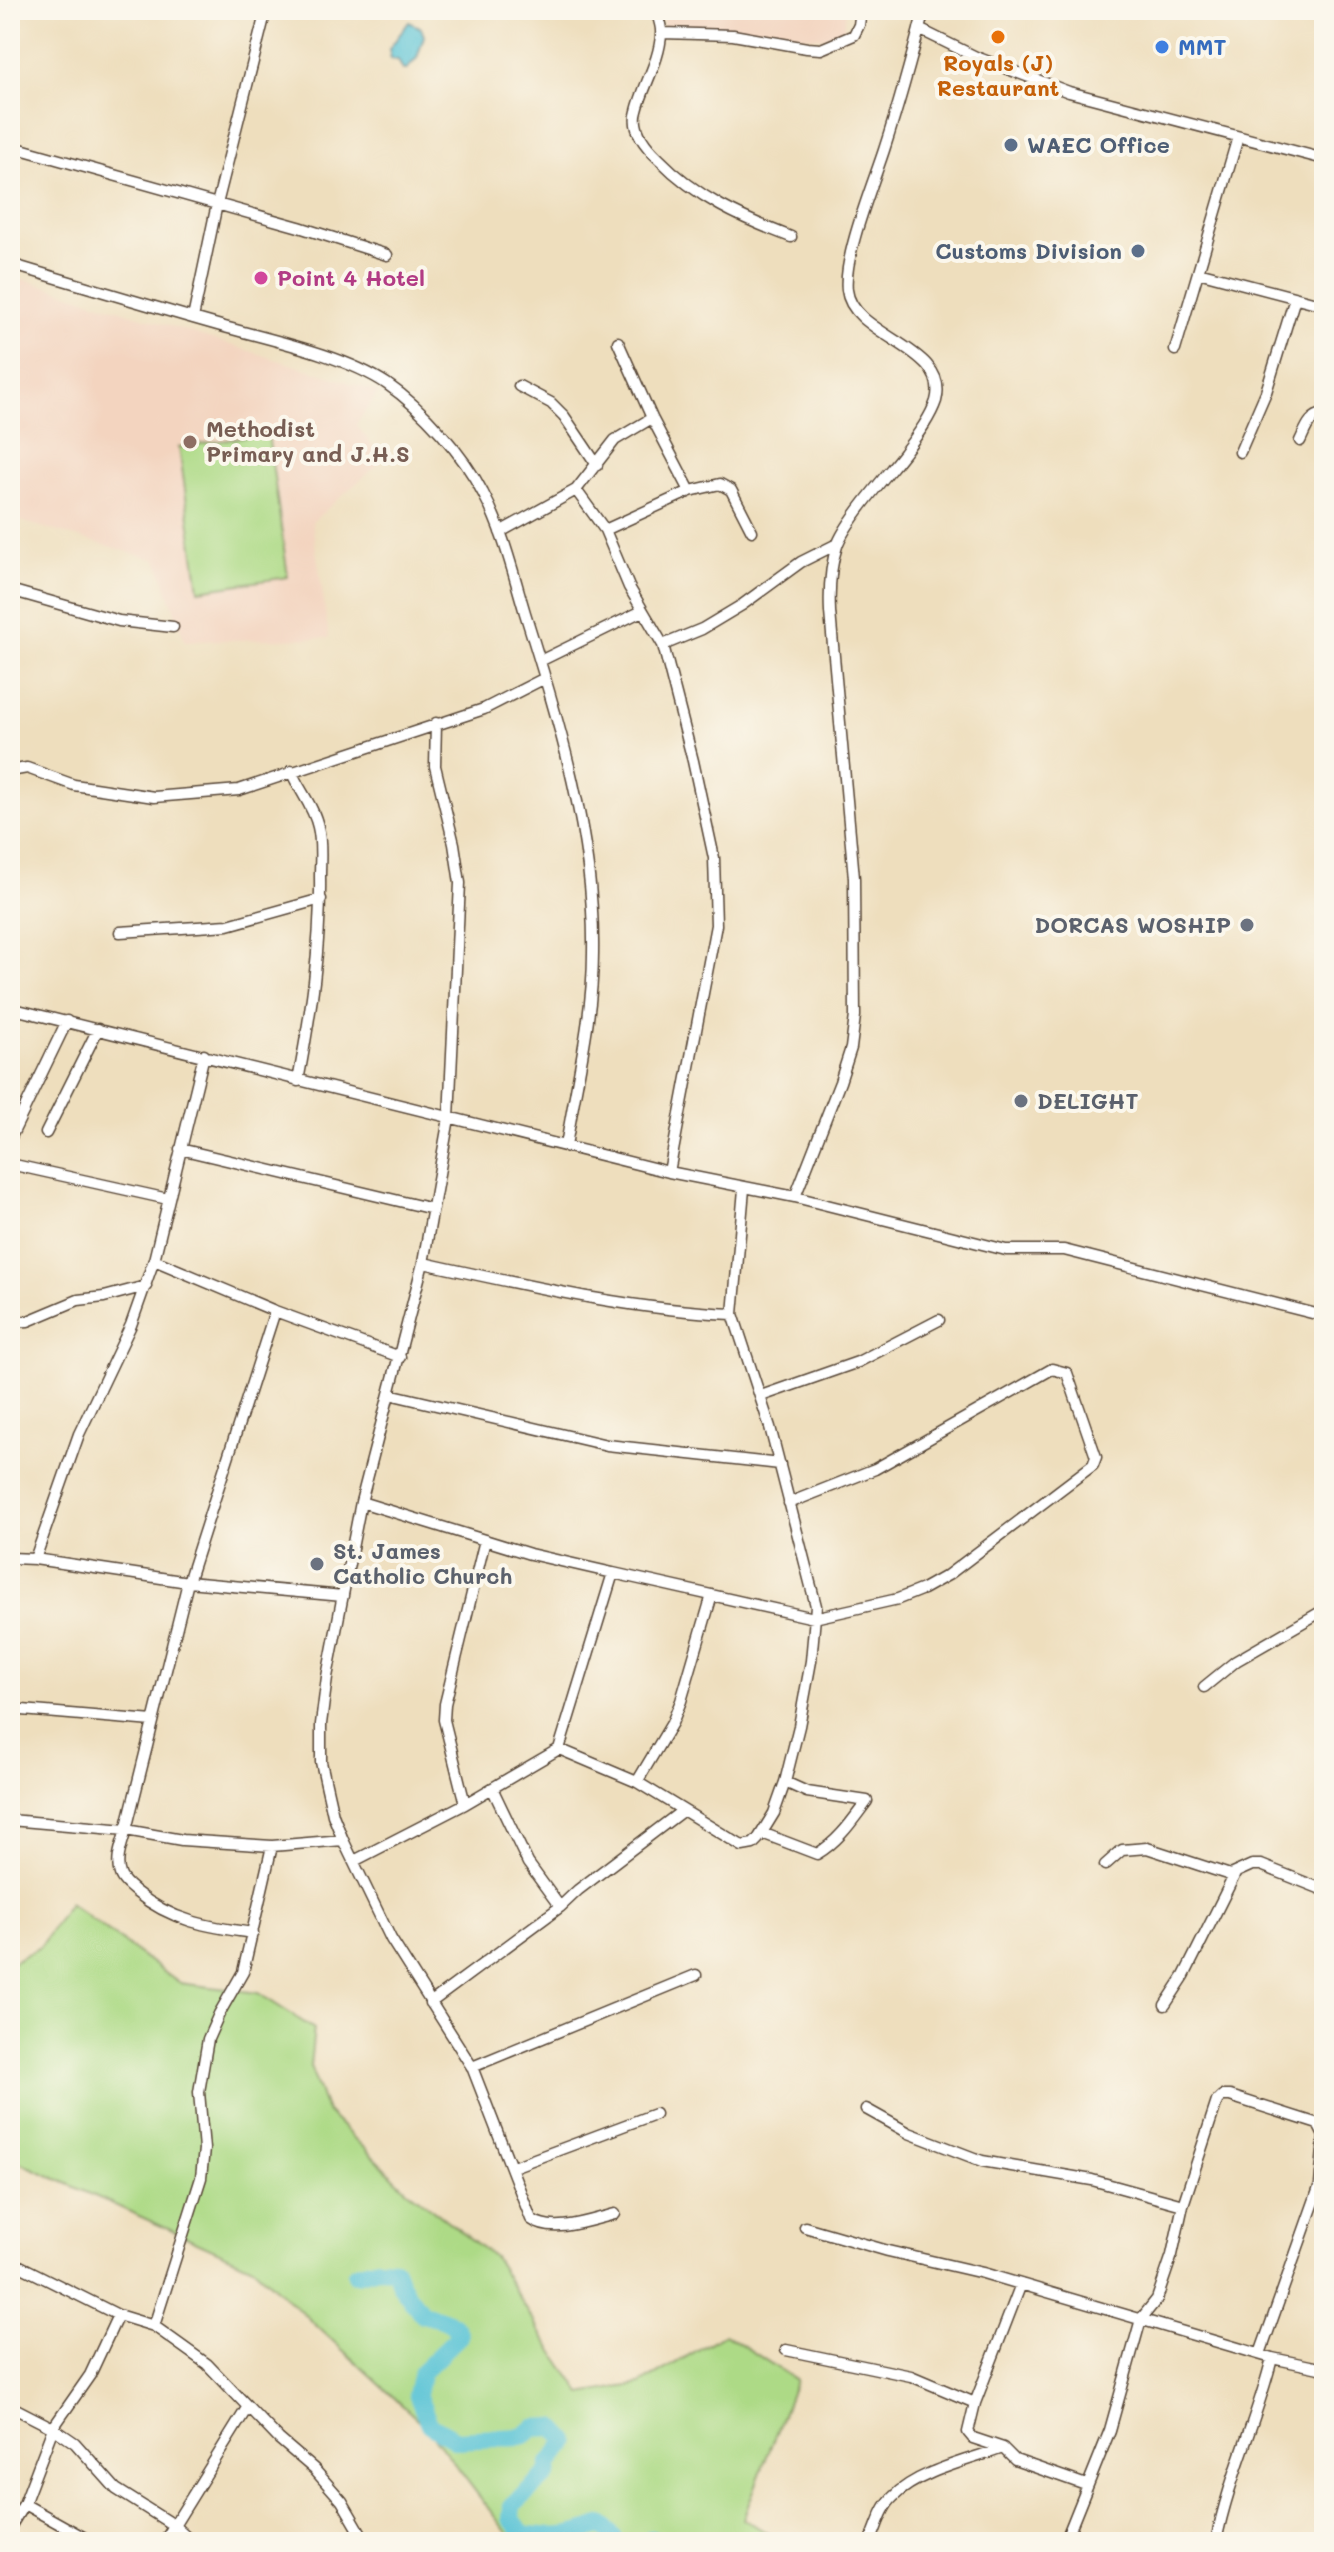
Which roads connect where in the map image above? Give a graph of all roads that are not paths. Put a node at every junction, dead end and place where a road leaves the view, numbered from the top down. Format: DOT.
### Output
graph roads {
  1 [pos="266,10"];
  2 [pos="656,10"];
  3 [pos="861,10"];
  4 [pos="924,10"];
  5 [pos="919,29"];
  6 [pos="662,33"];
  7 [pos="1238,137"];
  8 [pos="10,146"];
  9 [pos="1324,159"];
  10 [pos="217,204"];
  11 [pos="791,237"];
  12 [pos="387,255"];
  13 [pos="10,264"];
  14 [pos="1198,272"];
  15 [pos="1295,298"];
  16 [pos="1324,305"];
  17 [pos="193,318"];
  18 [pos="618,342"];
  19 [pos="1175,350"];
  20 [pos="519,386"];
  21 [pos="1324,414"];
  22 [pos="652,418"];
  23 [pos="1300,441"];
  24 [pos="1240,452"];
  25 [pos="597,465"];
  26 [pos="576,490"];
  27 [pos="690,491"];
  28 [pos="605,530"];
  29 [pos="752,531"];
  30 [pos="500,532"];
  31 [pos="837,544"];
  32 [pos="10,590"];
  33 [pos="642,611"];
  34 [pos="173,627"];
  35 [pos="663,645"];
  36 [pos="540,661"];
  37 [pos="545,678"];
  38 [pos="436,723"];
  39 [pos="10,771"];
  40 [pos="291,771"];
  41 [pos="321,899"];
  42 [pos="120,932"];
  43 [pos="10,1008"];
  44 [pos="67,1021"];
  45 [pos="98,1029"];
  46 [pos="204,1055"];
  47 [pos="298,1081"];
  48 [pos="449,1118"];
  49 [pos="46,1133"];
  50 [pos="10,1139"];
  51 [pos="566,1146"];
  52 [pos="180,1149"];
  53 [pos="10,1164"];
  54 [pos="669,1172"];
  55 [pos="744,1189"];
  56 [pos="795,1197"];
  57 [pos="168,1199"];
  58 [pos="433,1209"];
  59 [pos="154,1260"];
  60 [pos="423,1263"];
  61 [pos="146,1286"];
  62 [pos="275,1311"];
  63 [pos="733,1314"];
  64 [pos="1324,1316"];
  65 [pos="939,1320"];
  66 [pos="10,1322"];
  67 [pos="400,1357"];
  68 [pos="389,1394"];
  69 [pos="761,1396"];
  70 [pos="780,1464"];
  71 [pos="361,1502"];
  72 [pos="789,1503"];
  73 [pos="485,1540"];
  74 [pos="10,1558"];
  75 [pos="35,1559"];
  76 [pos="613,1573"];
  77 [pos="188,1582"];
  78 [pos="712,1595"];
  79 [pos="343,1596"];
  80 [pos="1324,1610"];
  81 [pos="814,1618"];
  82 [pos="1204,1687"];
  83 [pos="10,1709"];
  84 [pos="153,1721"];
  85 [pos="559,1749"];
  86 [pos="637,1782"];
  87 [pos="785,1782"];
  88 [pos="492,1788"];
  89 [pos="465,1804"];
  90 [pos="682,1811"];
  91 [pos="10,1820"];
  92 [pos="126,1830"];
  93 [pos="762,1833"];
  94 [pos="343,1840"];
  95 [pos="272,1846"];
  96 [pos="354,1861"];
  97 [pos="1105,1865"];
  98 [pos="1235,1874"];
  99 [pos="1324,1890"];
  100 [pos="560,1907"];
  101 [pos="253,1933"];
  102 [pos="696,1975"];
  103 [pos="430,2003"];
  104 [pos="1165,2005"];
  105 [pos="472,2067"];
  106 [pos="866,2109"];
  107 [pos="655,2114"];
  108 [pos="1321,2120"];
  109 [pos="513,2167"];
  110 [pos="1322,2186"];
  111 [pos="1183,2205"];
  112 [pos="615,2214"];
  113 [pos="805,2227"];
  114 [pos="10,2261"];
  115 [pos="1021,2284"];
  116 [pos="118,2315"];
  117 [pos="1141,2319"];
  118 [pos="154,2326"];
  119 [pos="786,2350"];
  120 [pos="1260,2354"];
  121 [pos="1272,2358"];
  122 [pos="1324,2369"];
  123 [pos="975,2403"];
  124 [pos="10,2406"];
  125 [pos="247,2408"];
  126 [pos="53,2428"];
  127 [pos="1003,2448"];
  128 [pos="1086,2485"];
  129 [pos="24,2504"];
  130 [pos="173,2525"];
  131 [pos="10,2527"];
  132 [pos="92,2542"];
  133 [pos="164,2542"];
  134 [pos="192,2542"];
  135 [pos="366,2542"];
  136 [pos="870,2542"];
  137 [pos="1065,2542"];
  138 [pos="1216,2542"];
  1 -- 10 [label="street"];
  2 -- 6 [label="street"];
  3 -- 6 [label="street"];
  4 -- 5 [label="street"];
  5 -- 7 [label="street"];
  5 -- 31 [label="street"];
  6 -- 11 [label="street"];
  7 -- 9 [label="street"];
  7 -- 14 [label="street"];
  8 -- 10 [label="street"];
  10 -- 12 [label="street"];
  10 -- 17 [label="street"];
  13 -- 17 [label="street"];
  14 -- 15 [label="street"];
  14 -- 19 [label="street"];
  15 -- 16 [label="street"];
  15 -- 24 [label="street"];
  17 -- 30 [label="street"];
  18 -- 22 [label="street"];
  20 -- 25 [label="street"];
  21 -- 23 [label="street"];
  22 -- 25 [label="street"];
  22 -- 27 [label="street"];
  25 -- 26 [label="street"];
  26 -- 28 [label="street"];
  26 -- 30 [label="street"];
  27 -- 28 [label="street"];
  27 -- 29 [label="street"];
  28 -- 33 [label="street"];
  30 -- 36 [label="street"];
  31 -- 35 [label="street"];
  31 -- 56 [label="street"];
  32 -- 34 [label="street"];
  33 -- 35 [label="street"];
  33 -- 36 [label="street"];
  35 -- 54 [label="street"];
  36 -- 37 [label="street"];
  37 -- 38 [label="street"];
  37 -- 51 [label="street"];
  38 -- 40 [label="street"];
  38 -- 48 [label="street"];
  39 -- 40 [label="street"];
  40 -- 41 [label="street"];
  41 -- 42 [label="street"];
  41 -- 47 [label="street"];
  43 -- 44 [label="street"];
  44 -- 45 [label="street"];
  44 -- 50 [label="street"];
  45 -- 46 [label="street"];
  45 -- 49 [label="street"];
  46 -- 47 [label="street"];
  46 -- 52 [label="street"];
  47 -- 48 [label="street"];
  48 -- 51 [label="street"];
  48 -- 58 [label="street"];
  51 -- 54 [label="street"];
  52 -- 57 [label="street"];
  52 -- 58 [label="street"];
  53 -- 57 [label="street"];
  54 -- 55 [label="street"];
  55 -- 56 [label="street"];
  55 -- 63 [label="street"];
  56 -- 64 [label="street"];
  57 -- 59 [label="street"];
  58 -- 60 [label="street"];
  59 -- 61 [label="street"];
  59 -- 62 [label="street"];
  60 -- 63 [label="street"];
  60 -- 67 [label="street"];
  61 -- 66 [label="street"];
  61 -- 75 [label="street"];
  62 -- 67 [label="street"];
  62 -- 77 [label="street"];
  63 -- 69 [label="street"];
  65 -- 69 [label="street"];
  67 -- 68 [label="street"];
  68 -- 70 [label="street"];
  68 -- 71 [label="street"];
  69 -- 70 [label="street"];
  70 -- 72 [label="street"];
  71 -- 73 [label="street"];
  71 -- 79 [label="street"];
  72 -- 81 [label="street"];
  72 -- 81 [label="street"];
  73 -- 76 [label="street"];
  73 -- 89 [label="street"];
  74 -- 75 [label="street"];
  75 -- 77 [label="street"];
  76 -- 78 [label="street"];
  76 -- 85 [label="street"];
  77 -- 79 [label="street"];
  77 -- 84 [label="street"];
  78 -- 81 [label="street"];
  78 -- 86 [label="street"];
  79 -- 94 [label="street"];
  80 -- 82 [label="street"];
  81 -- 87 [label="street"];
  83 -- 84 [label="street"];
  84 -- 92 [label="street"];
  85 -- 86 [label="street"];
  85 -- 88 [label="street"];
  86 -- 90 [label="street"];
  87 -- 93 [label="street"];
  87 -- 93 [label="street"];
  88 -- 89 [label="street"];
  88 -- 100 [label="street"];
  89 -- 96 [label="street"];
  90 -- 93 [label="street"];
  90 -- 100 [label="street"];
  91 -- 92 [label="street"];
  92 -- 95 [label="street"];
  92 -- 101 [label="street"];
  94 -- 95 [label="street"];
  94 -- 96 [label="street"];
  95 -- 101 [label="street"];
  96 -- 103 [label="street"];
  97 -- 98 [label="street"];
  98 -- 99 [label="street"];
  98 -- 104 [label="street"];
  100 -- 103 [label="street"];
  101 -- 118 [label="street"];
  102 -- 105 [label="street"];
  103 -- 105 [label="street"];
  105 -- 109 [label="street"];
  106 -- 111 [label="street"];
  107 -- 109 [label="street"];
  108 -- 110 [label="street"];
  108 -- 111 [label="street"];
  109 -- 112 [label="street"];
  110 -- 120 [label="street"];
  111 -- 117 [label="street"];
  113 -- 115 [label="street"];
  114 -- 116 [label="street"];
  115 -- 117 [label="street"];
  115 -- 123 [label="street"];
  116 -- 118 [label="street"];
  116 -- 126 [label="street"];
  117 -- 120 [label="street"];
  117 -- 128 [label="street"];
  118 -- 125 [label="street"];
  119 -- 123 [label="street"];
  120 -- 121 [label="street"];
  121 -- 122 [label="street"];
  121 -- 138 [label="street"];
  123 -- 127 [label="street"];
  124 -- 126 [label="street"];
  125 -- 130 [label="street"];
  125 -- 135 [label="street"];
  126 -- 129 [label="street"];
  126 -- 130 [label="street"];
  127 -- 128 [label="street"];
  127 -- 136 [label="street"];
  128 -- 137 [label="street"];
  129 -- 131 [label="street"];
  129 -- 132 [label="street"];
  130 -- 133 [label="street"];
  130 -- 134 [label="street"];
}
